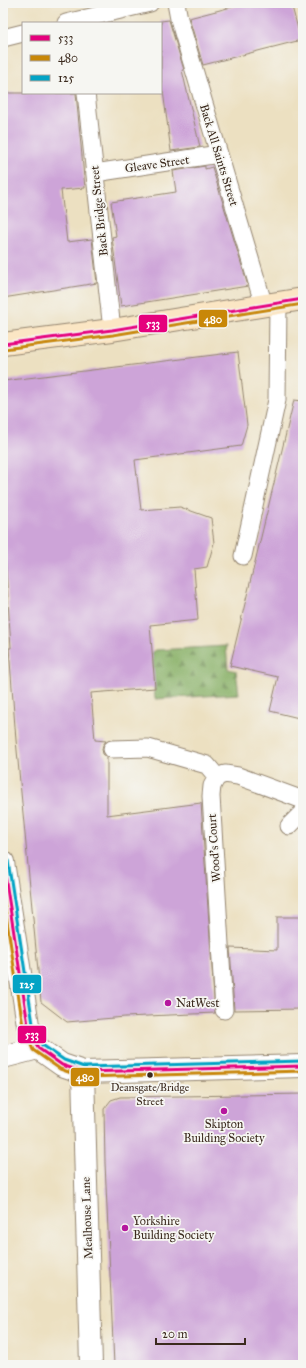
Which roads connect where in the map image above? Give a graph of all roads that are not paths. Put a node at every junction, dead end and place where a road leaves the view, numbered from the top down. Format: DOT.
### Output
graph roads {
  1 [pos="150,3"];
  2 [pos="176,3"];
  3 [pos="74,22"];
  4 [pos="22,33"];
  5 [pos="3,38"];
  6 [pos="86,94"];
  7 [pos="219,154"];
  8 [pos="95,173"];
  9 [pos="303,299"];
  10 [pos="271,304"];
  11 [pos="112,330"];
  12 [pos="3,344"];
  13 [pos="243,556"];
  14 [pos="112,749"];
  15 [pos="217,777"];
  16 [pos="303,800"];
  17 [pos="303,812"];
  18 [pos="289,826"];
  19 [pos="3,862"];
  20 [pos="224,1010"];
  21 [pos="38,1048"];
  22 [pos="3,1057"];
  23 [pos="303,1066"];
  24 [pos="82,1072"];
  25 [pos="91,1365"];
  1 -- 3 [label="lane"];
  2 -- 7 [label="lane, Back All Saints Street"];
  4 -- 5 [label="lane"];
  6 -- 8 [label="lane, Back Bridge Street"];
  7 -- 8 [label="lane, Gleave Street"];
  7 -- 10 [label="lane, Back All Saints Street"];
  8 -- 11 [label="lane, Back Bridge Street"];
  9 -- 10 [label="main road"];
  10 -- 11 [label="main road"];
  10 -- 13 [label="lane, Back All Saints Street"];
  11 -- 12 [label="main road"];
  14 -- 15 [label="lane"];
  15 -- 16 [label="lane"];
  15 -- 20 [label="lane, Wood's Court"];
  17 -- 18 [label="lane"];
  19 -- 21 [label="street"];
  21 -- 22 [label="street"];
  21 -- 24 [label="street"];
  23 -- 24 [label="street"];
  24 -- 25 [label="street, Mealhouse Lane"];
}
